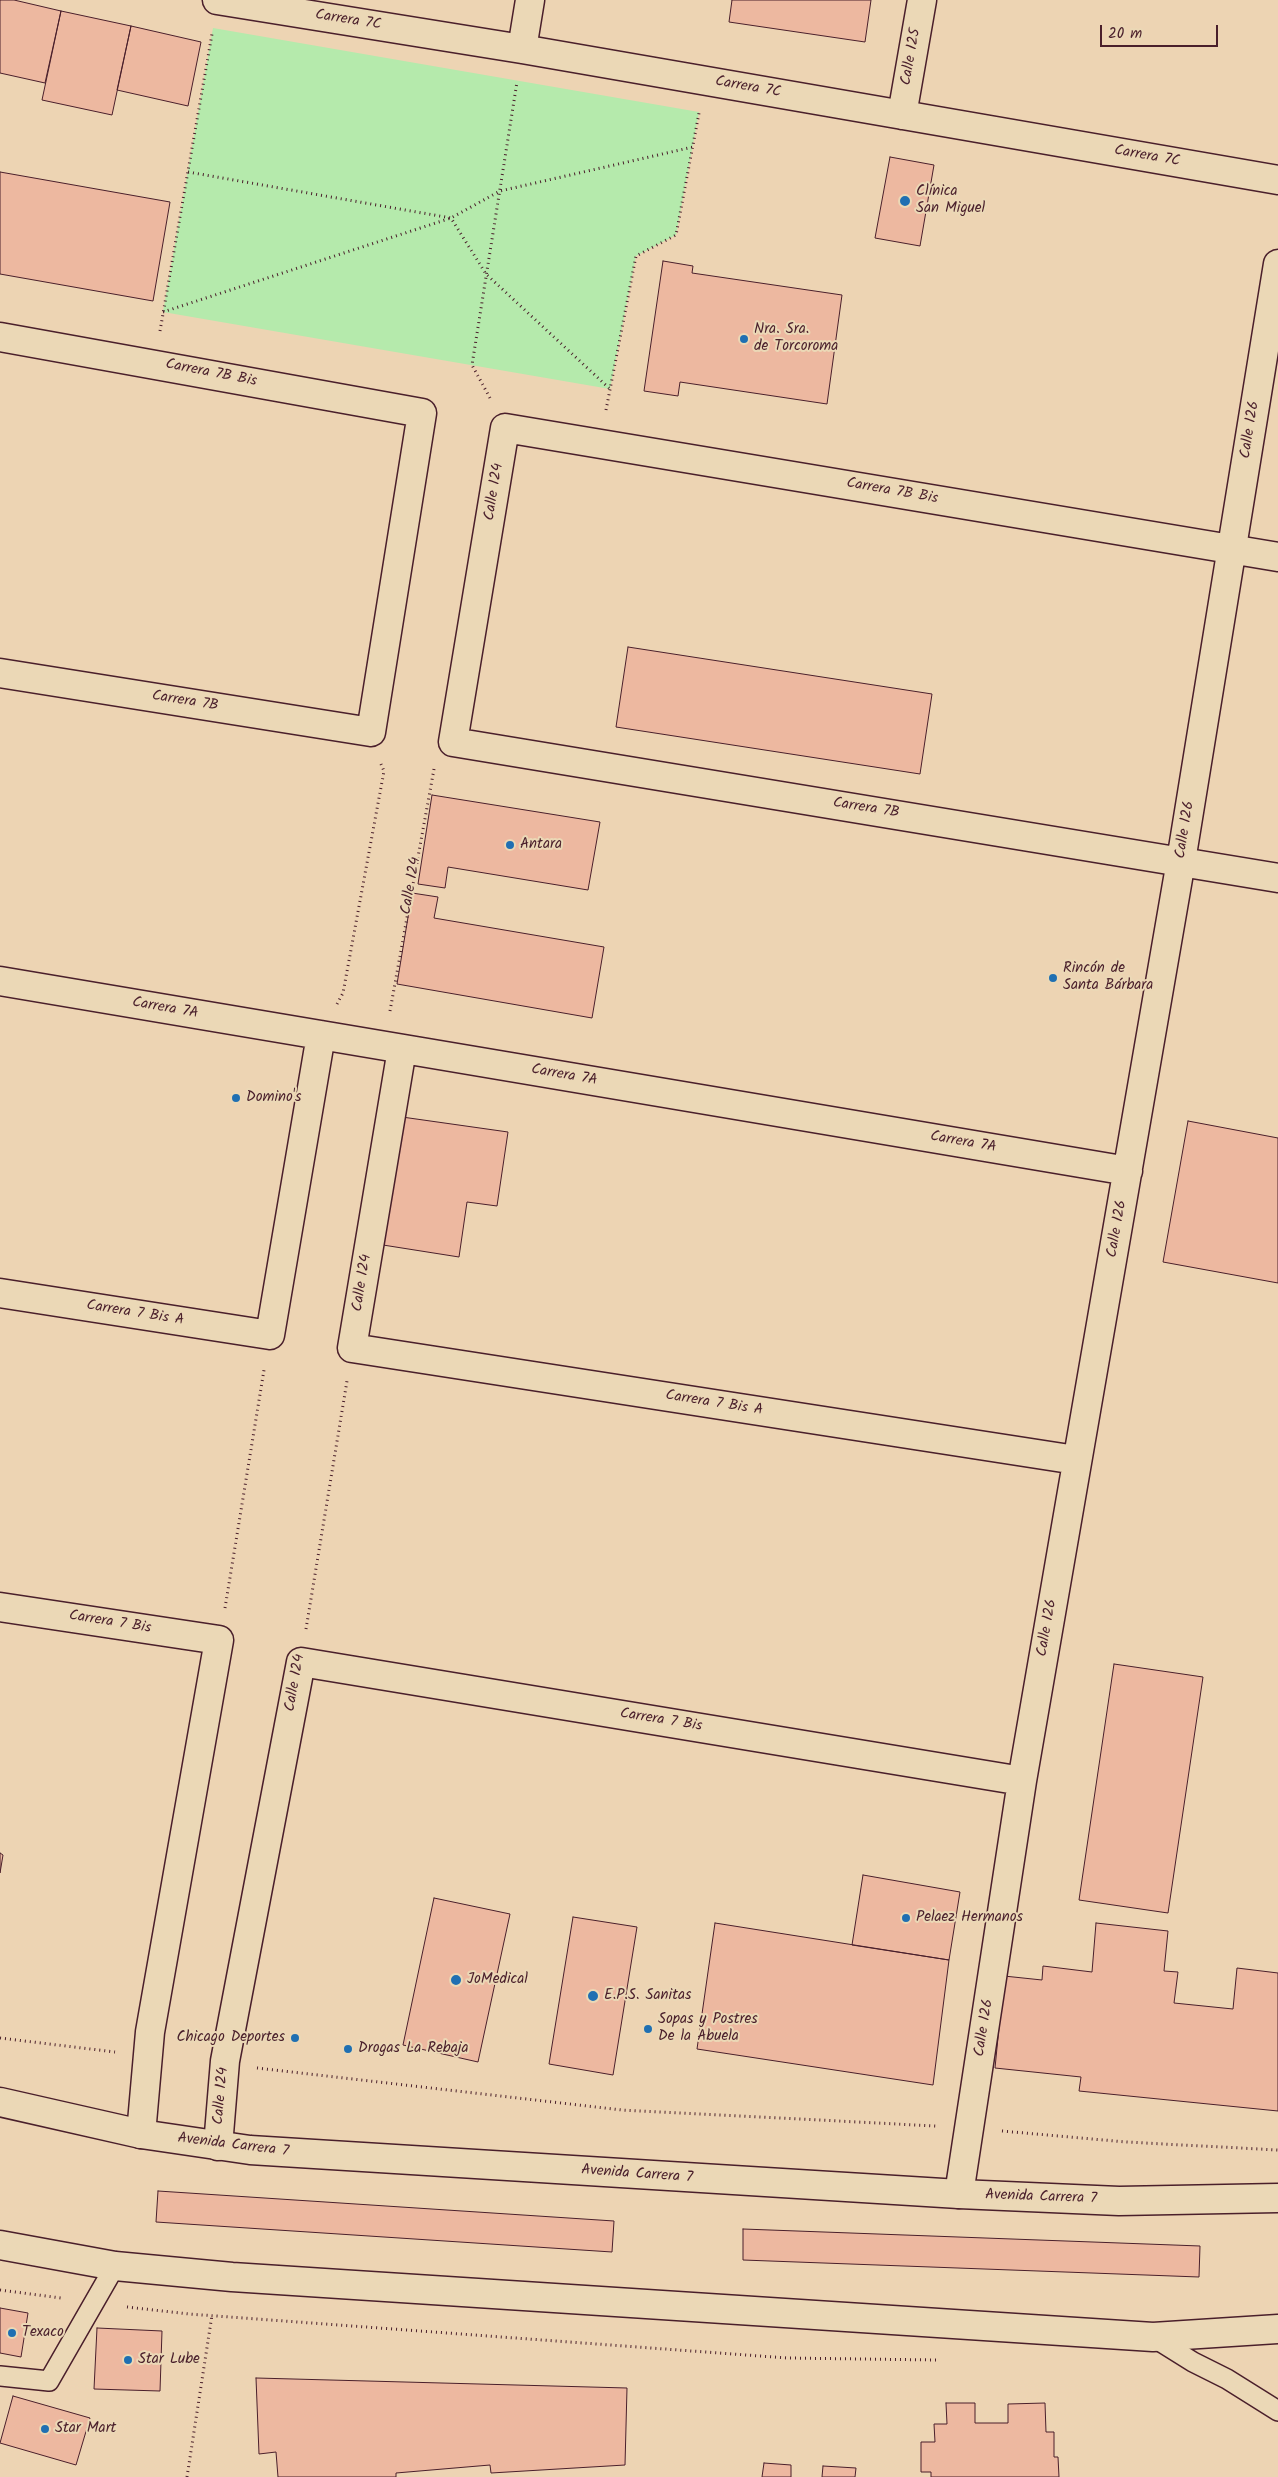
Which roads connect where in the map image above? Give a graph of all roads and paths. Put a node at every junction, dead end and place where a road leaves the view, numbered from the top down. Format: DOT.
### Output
graph roads {
  1 [pos="218,0"];
  2 [pos="530,0"];
  3 [pos="922,0"];
  4 [pos="522,49"];
  5 [pos="902,115"];
  6 [pos="188,172"];
  7 [pos="1278,180"];
  8 [pos="500,191"];
  9 [pos="451,218"];
  10 [pos="1278,264"];
  11 [pos="486,274"];
  12 [pos="164,312"];
  13 [pos="0,337"];
  14 [pos="155,364"];
  15 [pos="472,365"];
  16 [pos="505,428"];
  17 [pos="1232,550"];
  18 [pos="1278,557"];
  19 [pos="0,672"];
  20 [pos="371,732"];
  21 [pos="453,742"];
  22 [pos="1181,861"];
  23 [pos="1278,878"];
  24 [pos="0,981"];
  25 [pos="321,1035"];
  26 [pos="402,1049"];
  27 [pos="1128,1171"];
  28 [pos="0,1294"];
  29 [pos="270,1335"];
  30 [pos="352,1348"];
  31 [pos="1076,1460"];
  32 [pos="0,1607"];
  33 [pos="219,1640"];
  34 [pos="301,1662"];
  35 [pos="1022,1780"];
  36 [pos="0,2038"];
  37 [pos="148,2056"];
  38 [pos="225,2064"];
  39 [pos="0,2102"];
  40 [pos="969,2128"];
  41 [pos="141,2134"];
  42 [pos="218,2146"];
  43 [pos="1278,2150"];
  44 [pos="959,2194"];
  45 [pos="1278,2198"];
  46 [pos="0,2245"];
  47 [pos="116,2266"];
  48 [pos="232,2277"];
  49 [pos="1278,2329"];
  50 [pos="1153,2337"];
  51 [pos="0,2376"];
  52 [pos="1278,2410"];
  53 [pos="187,2477"];
  1 -- 4 [label="street, Carrera 7C"];
  1 -- 6 [label="path"];
  2 -- 4 [label="street"];
  3 -- 5 [label="street, Calle 125"];
  4 -- 5 [label="street, Carrera 7C"];
  4 -- 8 [label="path"];
  5 -- 7 [label="street, Carrera 7C"];
  6 -- 9 [label="path"];
  6 -- 12 [label="path"];
  8 -- 9 [label="path"];
  8 -- 11 [label="path"];
  8 -- 11 [label="path"];
  9 -- 11 [label="path"];
  9 -- 12 [label="path"];
  10 -- 17 [label="street, Calle 126"];
  11 -- 15 [label="path"];
  12 -- 14 [label="path"];
  13 -- 14 [label="street, Carrera 7B Bis"];
  14 -- 20 [label="street, Carrera 7B Bis"];
  16 -- 17 [label="street, Carrera 7B Bis"];
  16 -- 21 [label="street, Calle 124"];
  17 -- 18 [label="street, Carrera 7B Bis"];
  17 -- 22 [label="street, Calle 126"];
  19 -- 20 [label="street, Carrera 7B"];
  20 -- 25 [label="path"];
  21 -- 22 [label="street, Carrera 7B"];
  21 -- 26 [label="path, Calle 124"];
  22 -- 23 [label="street, Carrera 7B"];
  22 -- 27 [label="street, Calle 126"];
  24 -- 25 [label="street, Carrera 7A"];
  25 -- 26 [label="street, Carrera 7A"];
  25 -- 29 [label="street"];
  26 -- 27 [label="street, Carrera 7A"];
  26 -- 30 [label="street, Calle 124"];
  27 -- 31 [label="street, Calle 126"];
  28 -- 29 [label="street, Carrera 7 Bis A"];
  29 -- 33 [label="path"];
  30 -- 31 [label="street, Carrera 7 Bis A"];
  30 -- 34 [label="path, Calle 124"];
  31 -- 35 [label="street, Calle 126"];
  32 -- 33 [label="street, Carrera 7 Bis"];
  33 -- 37 [label="street"];
  34 -- 35 [label="street, Carrera 7 Bis"];
  34 -- 38 [label="street, Calle 124"];
  35 -- 40 [label="street, Calle 126"];
  36 -- 37 [label="path"];
  37 -- 41 [label="street"];
  38 -- 40 [label="path"];
  38 -- 42 [label="street, Calle 124"];
  39 -- 41 [label="street, Avenida Carrera 7"];
  40 -- 43 [label="path"];
  40 -- 44 [label="street, Calle 126"];
  41 -- 42 [label="street, Avenida Carrera 7"];
  42 -- 44 [label="street, Avenida Carrera 7"];
  44 -- 45 [label="street, Avenida Carrera 7"];
  46 -- 47 [label="street"];
  47 -- 48 [label="street"];
  47 -- 51 [label="lane"];
  48 -- 50 [label="street"];
  48 -- 53 [label="path"];
  49 -- 50 [label="street"];
  50 -- 52 [label="lane"];
}
